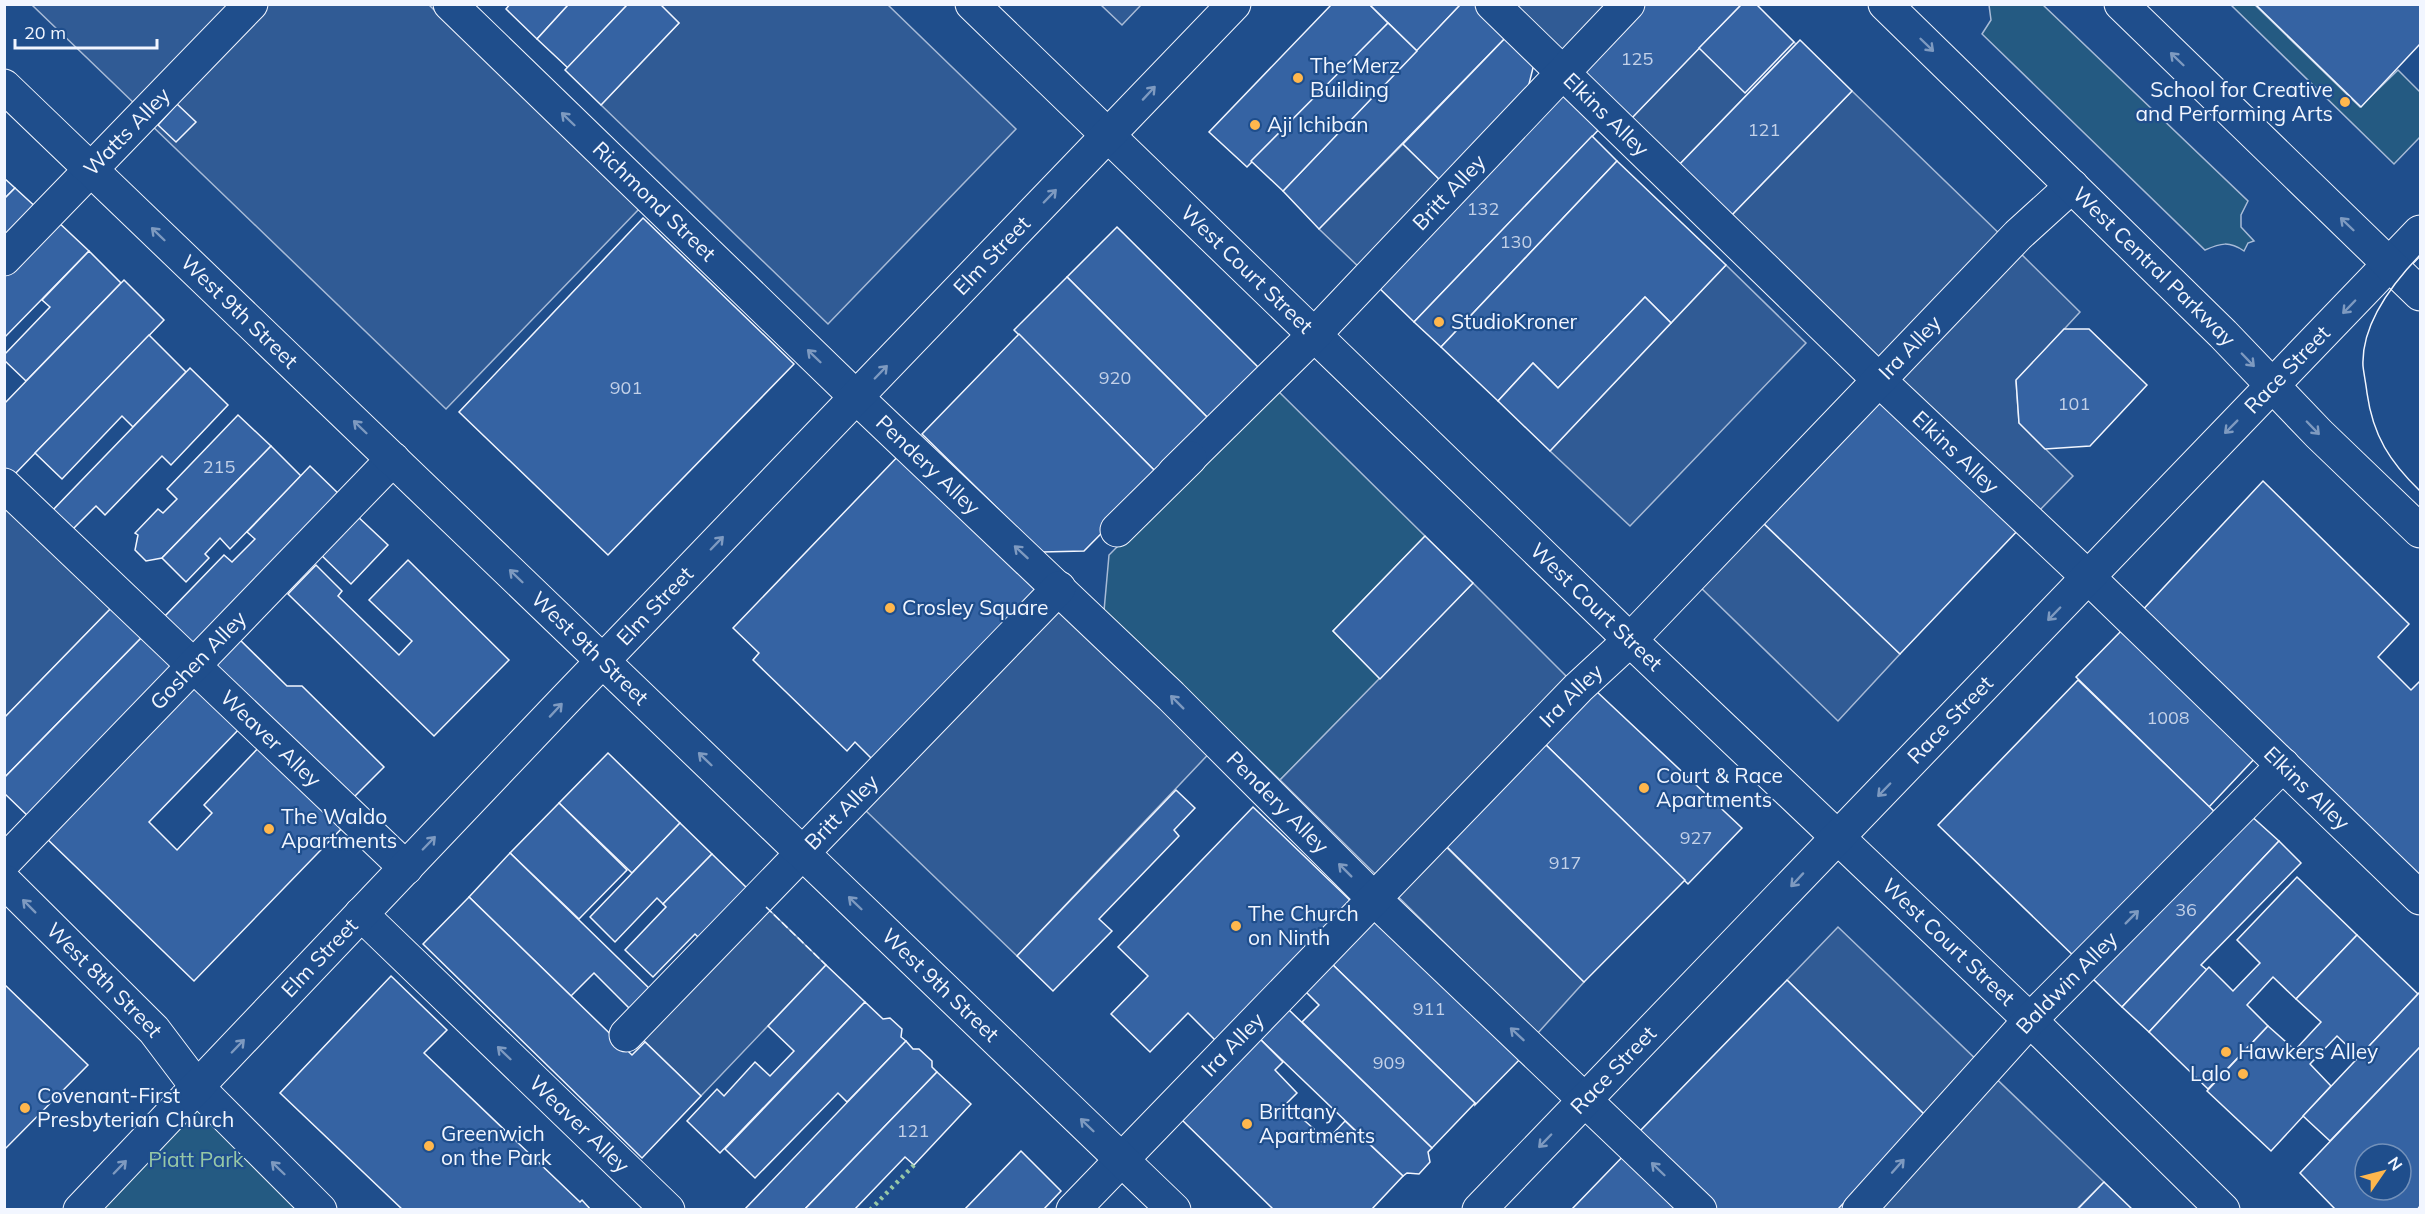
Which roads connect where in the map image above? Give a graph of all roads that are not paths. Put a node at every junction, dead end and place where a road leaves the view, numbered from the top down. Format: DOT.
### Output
graph roads {
  1 [pos="251,4"];
  2 [pos="450,4"];
  3 [pos="972,4"];
  4 [pos="1234,4"];
  5 [pos="1492,4"];
  6 [pos="1628,4"];
  7 [pos="1886,4"];
  8 [pos="2121,4"];
  9 [pos="1562,73"];
  10 [pos="4,86"];
  11 [pos="1108,136"];
  12 [pos="91,169"];
  13 [pos="2072,186"];
  14 [pos="2421,232"];
  15 [pos="4,259"];
  16 [pos="2389,264"];
  17 [pos="2421,294"];
  18 [pos="1315,334"];
  19 [pos="1880,381"];
  20 [pos="2273,386"];
  21 [pos="856,397"];
  22 [pos="393,459"];
  23 [pos="4,485"];
  24 [pos="1117,530"];
  25 [pos="2421,531"];
  26 [pos="2089,578"];
  27 [pos="1059,588"];
  28 [pos="1630,640"];
  29 [pos="603,660"];
  30 [pos="193,666"];
  31 [pos="2283,765"];
  32 [pos="1837,837"];
  33 [pos="803,853"];
  34 [pos="4,862"];
  35 [pos="406,868"];
  36 [pos="4,881"];
  37 [pos="2421,897"];
  38 [pos="1374,899"];
  39 [pos="361,914"];
  40 [pos="2030,1020"];
  41 [pos="626,1035"];
  42 [pos="197,1087"];
  43 [pos="1585,1098"];
  44 [pos="1123,1160"];
  45 [pos="80,1209"];
  46 [pos="320,1209"];
  47 [pos="668,1209"];
  48 [pos="1073,1209"];
  49 [pos="1174,1209"];
  50 [pos="1479,1209"];
  51 [pos="1700,1209"];
  52 [pos="1859,1209"];
  53 [pos="2223,1209"];
  1 -- 12 [label="main road, Watts Alley"];
  21 -- 2 [label="main road, Richmond Street, one-way"];
  3 -- 11 [label="main road, West Court Street"];
  11 -- 4 [label="main road, Elm Street, one-way"];
  5 -- 9 [label="main road, Elkins Alley"];
  6 -- 9 [label="main road, Britt Alley"];
  7 -- 13 [label="main road, West Central Parkway, one-way"];
  16 -- 8 [label="main road, one-way"];
  9 -- 18 [label="main road, Britt Alley"];
  9 -- 19 [label="main road, Elkins Alley"];
  10 -- 12 [label="main road, West 9th Street"];
  11 -- 18 [label="main road, West Court Street"];
  21 -- 11 [label="main road, Elm Street, one-way"];
  12 -- 15 [label="main road, Watts Alley"];
  22 -- 12 [label="main road, West 9th Street, one-way"];
  13 -- 19 [label="main road, Ira Alley"];
  13 -- 20 [label="main road, West Central Parkway, one-way"];
  14 -- 16 [label="main road, Race Street"];
  16 -- 17 [label="main road"];
  16 -- 20 [label="main road, Race Street, one-way"];
  18 -- 24 [label="main road, Britt Alley"];
  18 -- 28 [label="main road, West Court Street"];
  19 -- 26 [label="main road, Elkins Alley"];
  19 -- 28 [label="main road, Ira Alley"];
  20 -- 25 [label="main road, West Central Parkway, one-way"];
  20 -- 26 [label="main road, Race Street, one-way"];
  27 -- 21 [label="main road, Pendery Alley, one-way"];
  29 -- 21 [label="main road, Elm Street, one-way"];
  29 -- 22 [label="main road, West 9th Street, one-way"];
  22 -- 30 [label="main road, Goshen Alley"];
  23 -- 30 [label="main road, Weaver Alley"];
  26 -- 31 [label="main road, Elkins Alley"];
  26 -- 32 [label="main road, Race Street, one-way"];
  27 -- 33 [label="main road, Britt Alley"];
  38 -- 27 [label="main road, Pendery Alley, one-way"];
  28 -- 32 [label="main road, West Court Street"];
  28 -- 38 [label="main road, Ira Alley"];
  33 -- 29 [label="main road, West 9th Street, one-way"];
  35 -- 29 [label="main road, Elm Street, one-way"];
  30 -- 34 [label="main road, Goshen Alley"];
  30 -- 35 [label="main road, Weaver Alley"];
  31 -- 37 [label="main road, Elkins Alley"];
  40 -- 31 [label="main road, Baldwin Alley, one-way"];
  32 -- 40 [label="main road, West Court Street"];
  32 -- 43 [label="main road, Race Street, one-way"];
  33 -- 41 [label="main road, Britt Alley"];
  44 -- 33 [label="main road, West 9th Street, one-way"];
  35 -- 39 [label="main road, Elm Street"];
  42 -- 36 [label="main road, West 8th Street, one-way"];
  43 -- 38 [label="main road, Pendery Alley, one-way"];
  38 -- 44 [label="main road, Ira Alley"];
  42 -- 39 [label="main road, Elm Street, one-way"];
  47 -- 39 [label="main road, Weaver Alley, one-way"];
  52 -- 40 [label="main road, Baldwin Alley, one-way"];
  40 -- 53 [label="main road, West Court Street"];
  45 -- 42 [label="main road, Elm Street, one-way"];
  46 -- 42 [label="main road, West 8th Street, one-way"];
  43 -- 50 [label="main road, Race Street, one-way"];
  51 -- 43 [label="main road, Pendery Alley, one-way"];
  44 -- 48 [label="main road, Ira Alley"];
  44 -- 49 [label="main road, West 9th Street"];
}
